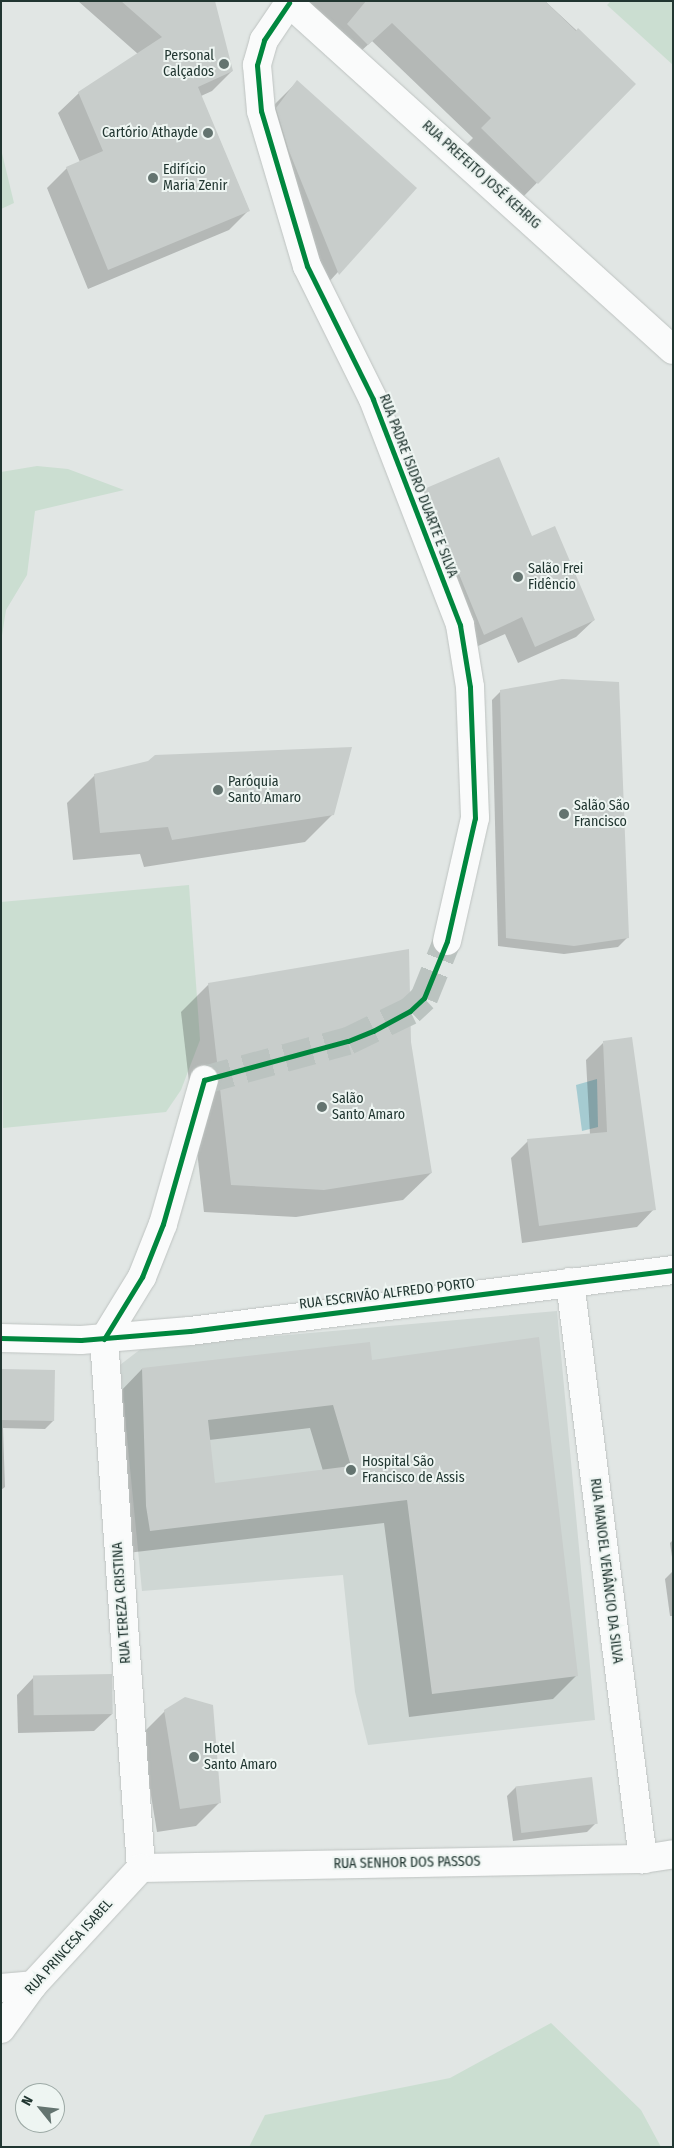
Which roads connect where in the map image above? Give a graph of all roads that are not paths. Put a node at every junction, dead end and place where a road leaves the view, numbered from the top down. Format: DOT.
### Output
graph roads {
  1 [pos="288,2"];
  2 [pos="673,350"];
  3 [pos="447,941"];
  4 [pos="204,1080"];
  5 [pos="673,1270"];
  6 [pos="570,1282"];
  7 [pos="1,1338"];
  8 [pos="104,1338"];
  9 [pos="673,1854"];
  10 [pos="643,1859"];
  11 [pos="141,1868"];
  12 [pos="33,1985"];
  13 [pos="1,1988"];
  14 [pos="1,2029"];
  1 -- 2 [label="street, RUA PREFEITO JOSÉ KEHRIG"];
  1 -- 3 [label="street, RUA PADRE ISIDRO DUARTE E SILVA"];
  4 -- 8 [label="street"];
  5 -- 6 [label="street, RUA ESCRIVÃO ALFREDO PORTO"];
  6 -- 8 [label="street, RUA ESCRIVÃO ALFREDO PORTO"];
  6 -- 10 [label="street, RUA MANOEL VENÂNCIO DA SILVA"];
  7 -- 8 [label="street, RUA ESCRIVÃO ALFREDO PORTO"];
  8 -- 11 [label="street, RUA TEREZA CRISTINA"];
  9 -- 10 [label="street, RUA SENHOR DOS PASSOS"];
  10 -- 11 [label="street, RUA SENHOR DOS PASSOS"];
  11 -- 12 [label="street, RUA PRINCESA ISABEL"];
  12 -- 13 [label="street"];
  12 -- 14 [label="street, RUA PRINCESA ISABEL"];
}
